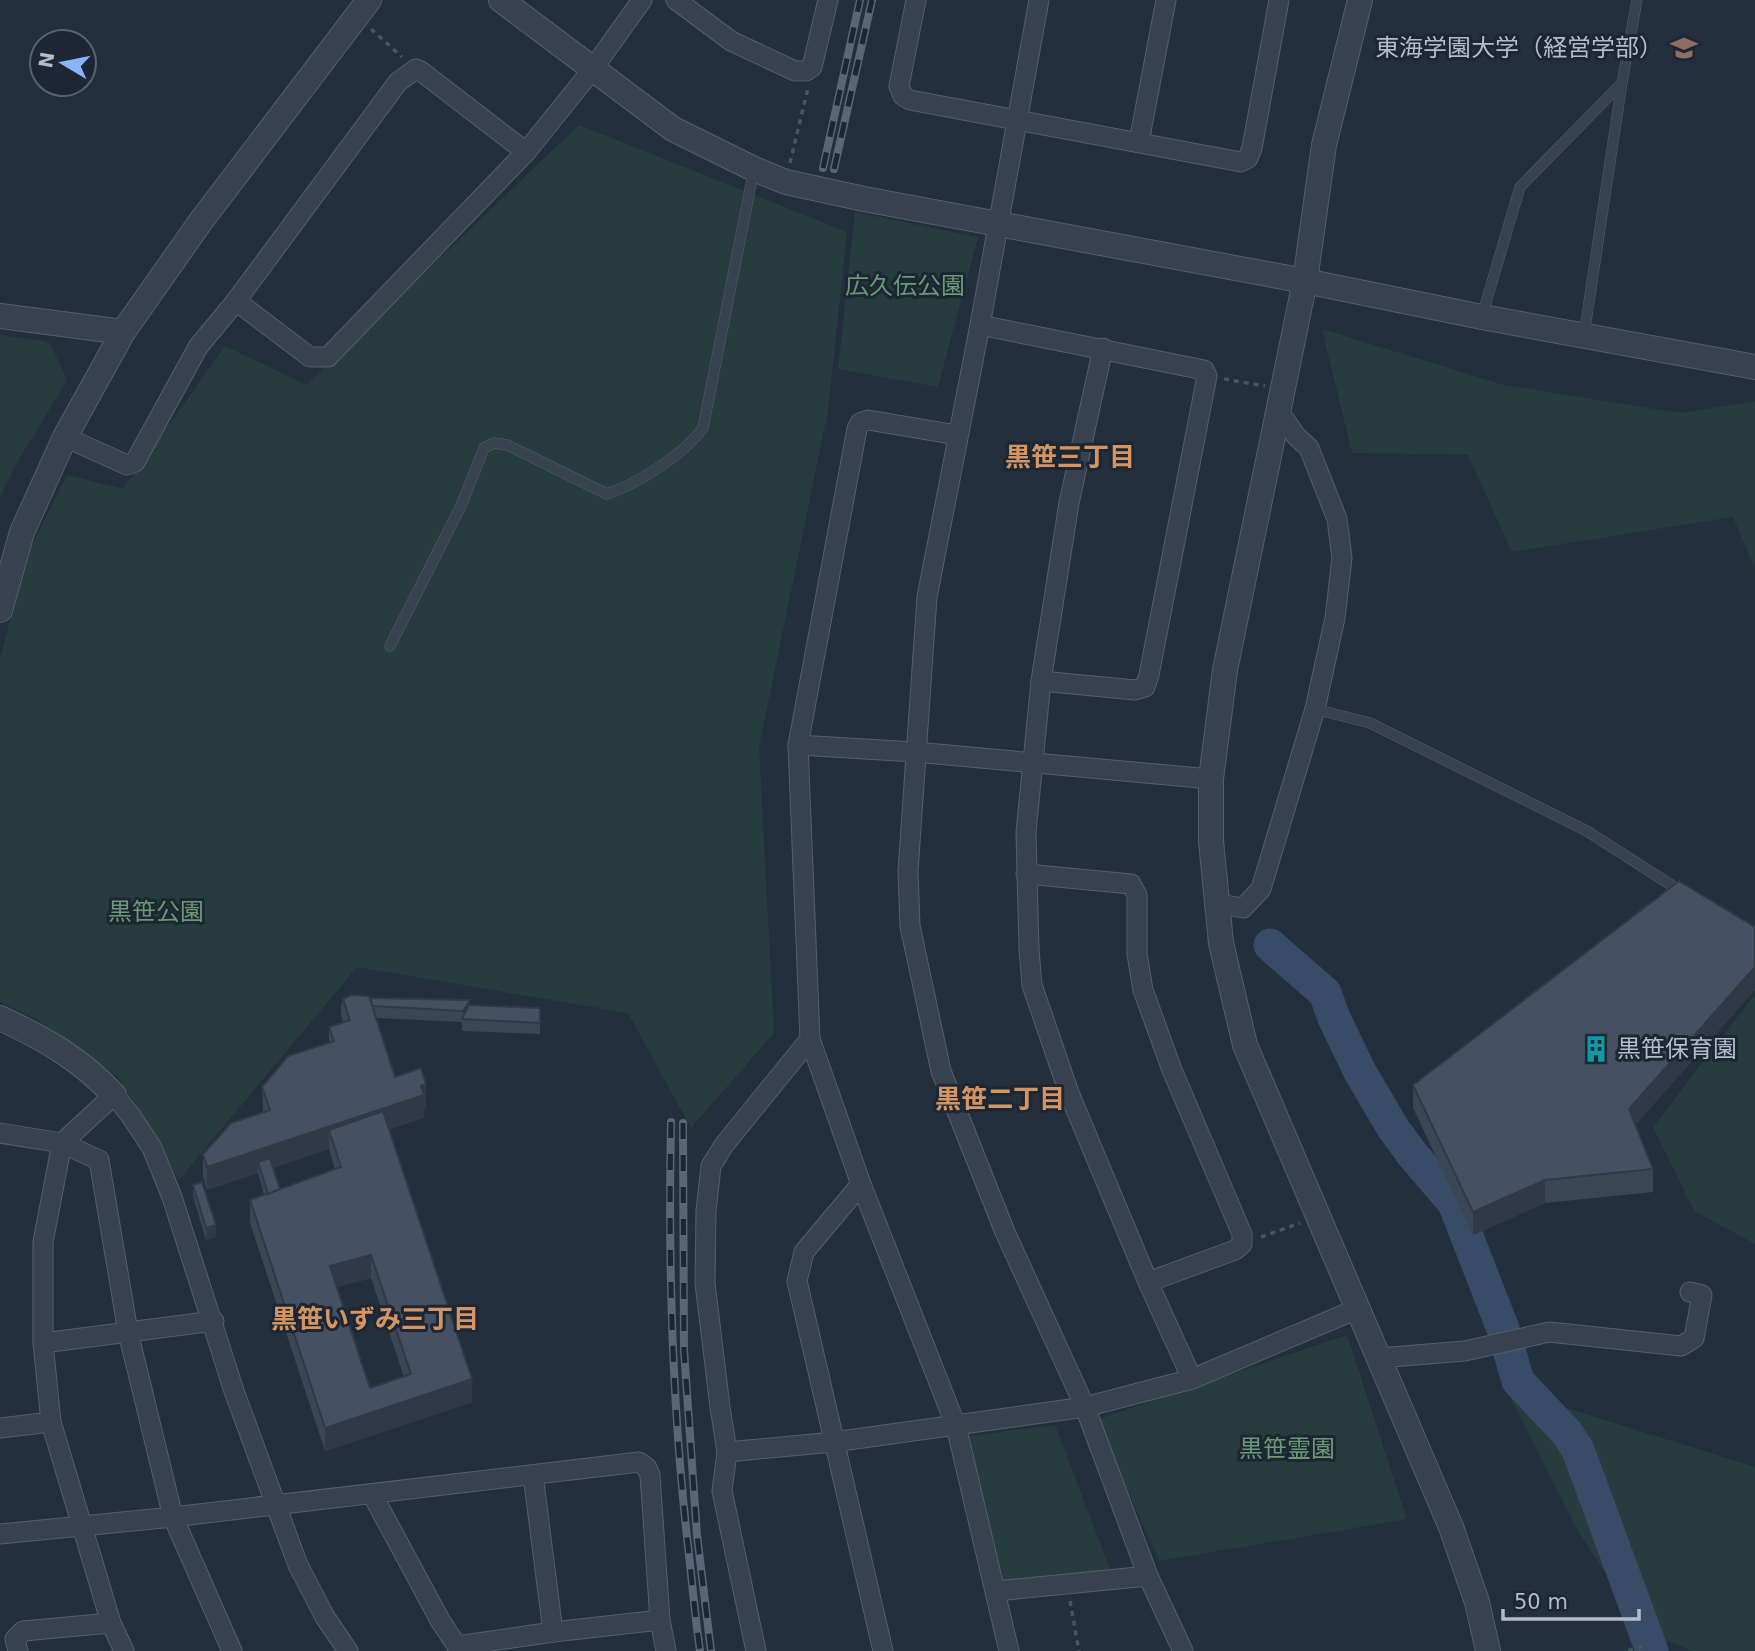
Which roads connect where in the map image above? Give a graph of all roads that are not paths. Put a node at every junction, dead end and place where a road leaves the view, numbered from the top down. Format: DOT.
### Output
graph roads {
  1 [pos="501,0"];
  2 [pos="642,0"];
  3 [pos="676,0"];
  4 [pos="828,0"];
  5 [pos="916,0"];
  6 [pos="1039,0"];
  7 [pos="1166,0"];
  8 [pos="1279,0"];
  9 [pos="1360,0"];
  10 [pos="1637,0"];
  11 [pos="363,8"];
  12 [pos="592,69"];
  13 [pos="1622,83"];
  14 [pos="1016,120"];
  15 [pos="1139,142"];
  16 [pos="526,152"];
  17 [pos="754,169"];
  18 [pos="998,224"];
  19 [pos="1305,281"];
  20 [pos="236,301"];
  21 [pos="0,316"];
  22 [pos="1482,317"];
  23 [pos="980,325"];
  24 [pos="123,332"];
  25 [pos="1584,336"];
  26 [pos="1103,348"];
  27 [pos="1755,367"];
  28 [pos="1281,400"];
  29 [pos="957,435"];
  30 [pos="65,437"];
  31 [pos="0,610"];
  32 [pos="390,646"];
  33 [pos="1041,681"];
  34 [pos="1315,709"];
  35 [pos="797,745"];
  36 [pos="915,752"];
  37 [pos="1034,764"];
  38 [pos="1211,779"];
  39 [pos="1026,874"];
  40 [pos="1692,899"];
  41 [pos="1218,904"];
  42 [pos="0,1018"];
  43 [pos="810,1039"];
  44 [pos="114,1095"];
  45 [pos="0,1133"];
  46 [pos="62,1143"];
  47 [pos="861,1184"];
  48 [pos="1149,1282"];
  49 [pos="1690,1292"];
  50 [pos="1357,1309"];
  51 [pos="214,1321"];
  52 [pos="128,1332"];
  53 [pos="43,1343"];
  54 [pos="1379,1358"];
  55 [pos="1192,1378"];
  56 [pos="1085,1407"];
  57 [pos="51,1422"];
  58 [pos="956,1426"];
  59 [pos="0,1428"];
  60 [pos="834,1442"];
  61 [pos="727,1452"];
  62 [pos="533,1475"];
  63 [pos="372,1494"];
  64 [pos="277,1504"];
  65 [pos="173,1517"];
  66 [pos="83,1526"];
  67 [pos="0,1534"];
  68 [pos="1148,1576"];
  69 [pos="996,1591"];
  70 [pos="660,1620"];
  71 [pos="110,1623"];
  72 [pos="553,1632"];
  73 [pos="460,1648"];
  74 [pos="18,1651"];
  75 [pos="124,1651"];
  76 [pos="232,1651"];
  77 [pos="348,1651"];
  78 [pos="666,1651"];
  79 [pos="756,1651"];
  80 [pos="883,1651"];
  81 [pos="1009,1651"];
  82 [pos="1183,1651"];
  83 [pos="1488,1651"];
  1 -- 12 [label="street"];
  2 -- 12 [label="street"];
  3 -- 4 [label="street"];
  5 -- 14 [label="street"];
  6 -- 14 [label="street"];
  7 -- 15 [label="street"];
  8 -- 15 [label="street"];
  9 -- 19 [label="street"];
  10 -- 13 [label="lane"];
  11 -- 24 [label="street"];
  12 -- 16 [label="street"];
  12 -- 17 [label="street"];
  13 -- 22 [label="lane"];
  13 -- 25 [label="lane"];
  14 -- 15 [label="street"];
  14 -- 18 [label="street"];
  16 -- 20 [label="street"];
  16 -- 20 [label="street"];
  17 -- 18 [label="street"];
  17 -- 32 [label="lane"];
  18 -- 19 [label="street"];
  18 -- 23 [label="street"];
  19 -- 22 [label="street"];
  19 -- 28 [label="street"];
  20 -- 30 [label="street"];
  21 -- 24 [label="street"];
  22 -- 25 [label="street"];
  23 -- 26 [label="street"];
  23 -- 29 [label="street"];
  24 -- 30 [label="street"];
  25 -- 27 [label="street"];
  26 -- 33 [label="street"];
  26 -- 33 [label="street"];
  28 -- 34 [label="street"];
  28 -- 38 [label="street"];
  29 -- 35 [label="street"];
  29 -- 36 [label="street"];
  30 -- 31 [label="street"];
  33 -- 37 [label="street"];
  34 -- 40 [label="lane"];
  34 -- 41 [label="street"];
  35 -- 36 [label="street"];
  35 -- 43 [label="street"];
  36 -- 37 [label="street"];
  36 -- 56 [label="street"];
  37 -- 38 [label="street"];
  37 -- 39 [label="street"];
  38 -- 41 [label="street"];
  39 -- 48 [label="street"];
  39 -- 48 [label="street"];
  41 -- 50 [label="street"];
  42 -- 44 [label="street"];
  43 -- 47 [label="street"];
  43 -- 61 [label="street"];
  44 -- 46 [label="street"];
  44 -- 51 [label="street"];
  45 -- 46 [label="street"];
  46 -- 52 [label="street"];
  46 -- 53 [label="street"];
  47 -- 58 [label="street"];
  47 -- 60 [label="street"];
  48 -- 55 [label="street"];
  49 -- 54 [label="street"];
  50 -- 54 [label="street"];
  50 -- 55 [label="street"];
  51 -- 52 [label="street"];
  51 -- 64 [label="street"];
  52 -- 53 [label="street"];
  52 -- 65 [label="street"];
  53 -- 57 [label="street"];
  54 -- 83 [label="street"];
  55 -- 56 [label="street"];
  56 -- 58 [label="street"];
  56 -- 68 [label="street"];
  57 -- 59 [label="street"];
  57 -- 66 [label="street"];
  58 -- 60 [label="street"];
  58 -- 69 [label="street"];
  60 -- 61 [label="street"];
  60 -- 80 [label="street"];
  61 -- 79 [label="street"];
  62 -- 63 [label="street"];
  62 -- 70 [label="street"];
  62 -- 72 [label="street"];
  63 -- 64 [label="street"];
  63 -- 73 [label="street"];
  64 -- 65 [label="street"];
  64 -- 77 [label="street"];
  65 -- 66 [label="street"];
  65 -- 76 [label="street"];
  66 -- 67 [label="street"];
  66 -- 71 [label="street"];
  68 -- 69 [label="street"];
  68 -- 82 [label="street"];
  69 -- 81 [label="street"];
  70 -- 72 [label="street"];
  70 -- 78 [label="street"];
  71 -- 74 [label="street"];
  71 -- 75 [label="street"];
  72 -- 73 [label="street"];
}
